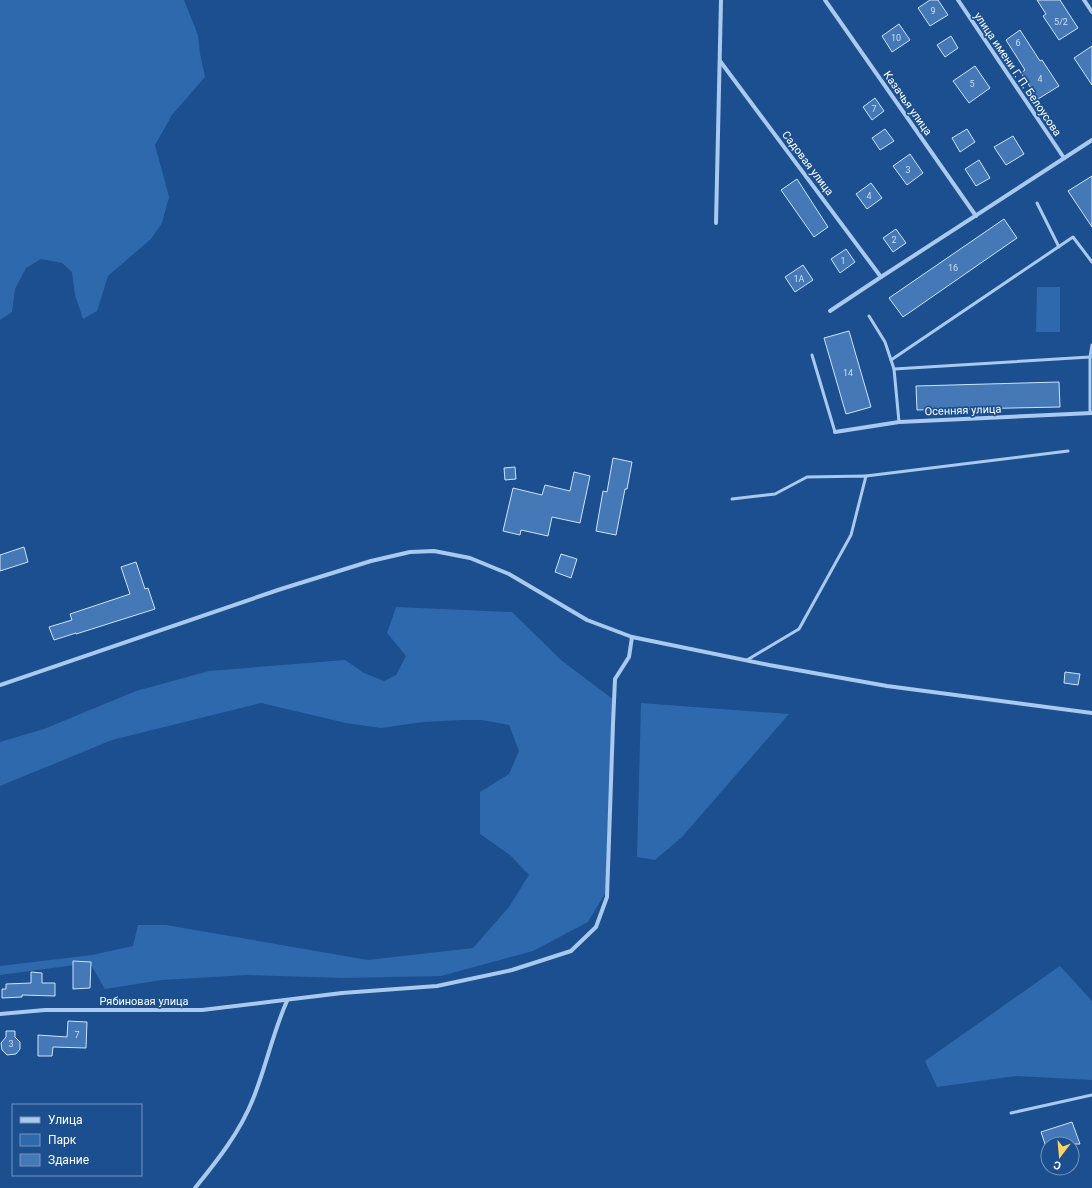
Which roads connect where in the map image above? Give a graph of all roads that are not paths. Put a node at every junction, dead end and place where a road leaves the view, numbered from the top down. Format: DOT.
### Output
graph roads {
  1 [pos="721,0"];
  2 [pos="825,0"];
  3 [pos="958,0"];
  4 [pos="1084,0"];
  5 [pos="1092,12"];
  6 [pos="720,61"];
  7 [pos="1092,140"];
  8 [pos="1064,158"];
  9 [pos="1037,203"];
  10 [pos="976,216"];
  11 [pos="716,223"];
  12 [pos="1059,247"];
  13 [pos="1092,262"];
  14 [pos="881,276"];
  15 [pos="830,311"];
  16 [pos="869,316"];
  17 [pos="1092,345"];
  18 [pos="812,355"];
  19 [pos="1090,357"];
  20 [pos="891,360"];
  21 [pos="894,369"];
  22 [pos="1091,413"];
  23 [pos="899,422"];
  24 [pos="835,432"];
  25 [pos="1068,451"];
  26 [pos="866,476"];
  27 [pos="732,499"];
  28 [pos="632,637"];
  29 [pos="746,660"];
  30 [pos="0,685"];
  31 [pos="1092,713"];
  32 [pos="287,1000"];
  33 [pos="0,1014"];
  34 [pos="1092,1095"];
  35 [pos="1011,1113"];
  36 [pos="194,1188"];
  1 -- 6 [label="street"];
  2 -- 10 [label="street, Казачья улица"];
  3 -- 8 [label="street, улица имени Г. П. Белоусова"];
  4 -- 5 [label="street"];
  6 -- 11 [label="street"];
  6 -- 14 [label="street, Садовая улица"];
  7 -- 8 [label="street"];
  8 -- 10 [label="street"];
  9 -- 12 [label="lane"];
  10 -- 14 [label="street"];
  12 -- 13 [label="lane"];
  12 -- 20 [label="lane"];
  14 -- 15 [label="street"];
  16 -- 20 [label="lane"];
  17 -- 19 [label="lane"];
  18 -- 24 [label="lane"];
  19 -- 21 [label="lane"];
  19 -- 22 [label="lane"];
  20 -- 21 [label="lane"];
  21 -- 23 [label="lane"];
  22 -- 23 [label="street, Осенняя улица"];
  23 -- 24 [label="street, Осенняя улица"];
  25 -- 26 [label="lane"];
  26 -- 27 [label="lane"];
  26 -- 29 [label="lane"];
  28 -- 29 [label="street"];
  28 -- 30 [label="street"];
  28 -- 32 [label="street, Рябиновая улица"];
  29 -- 31 [label="street"];
  32 -- 33 [label="street, Рябиновая улица"];
  32 -- 36 [label="street"];
  34 -- 35 [label="lane"];
}
